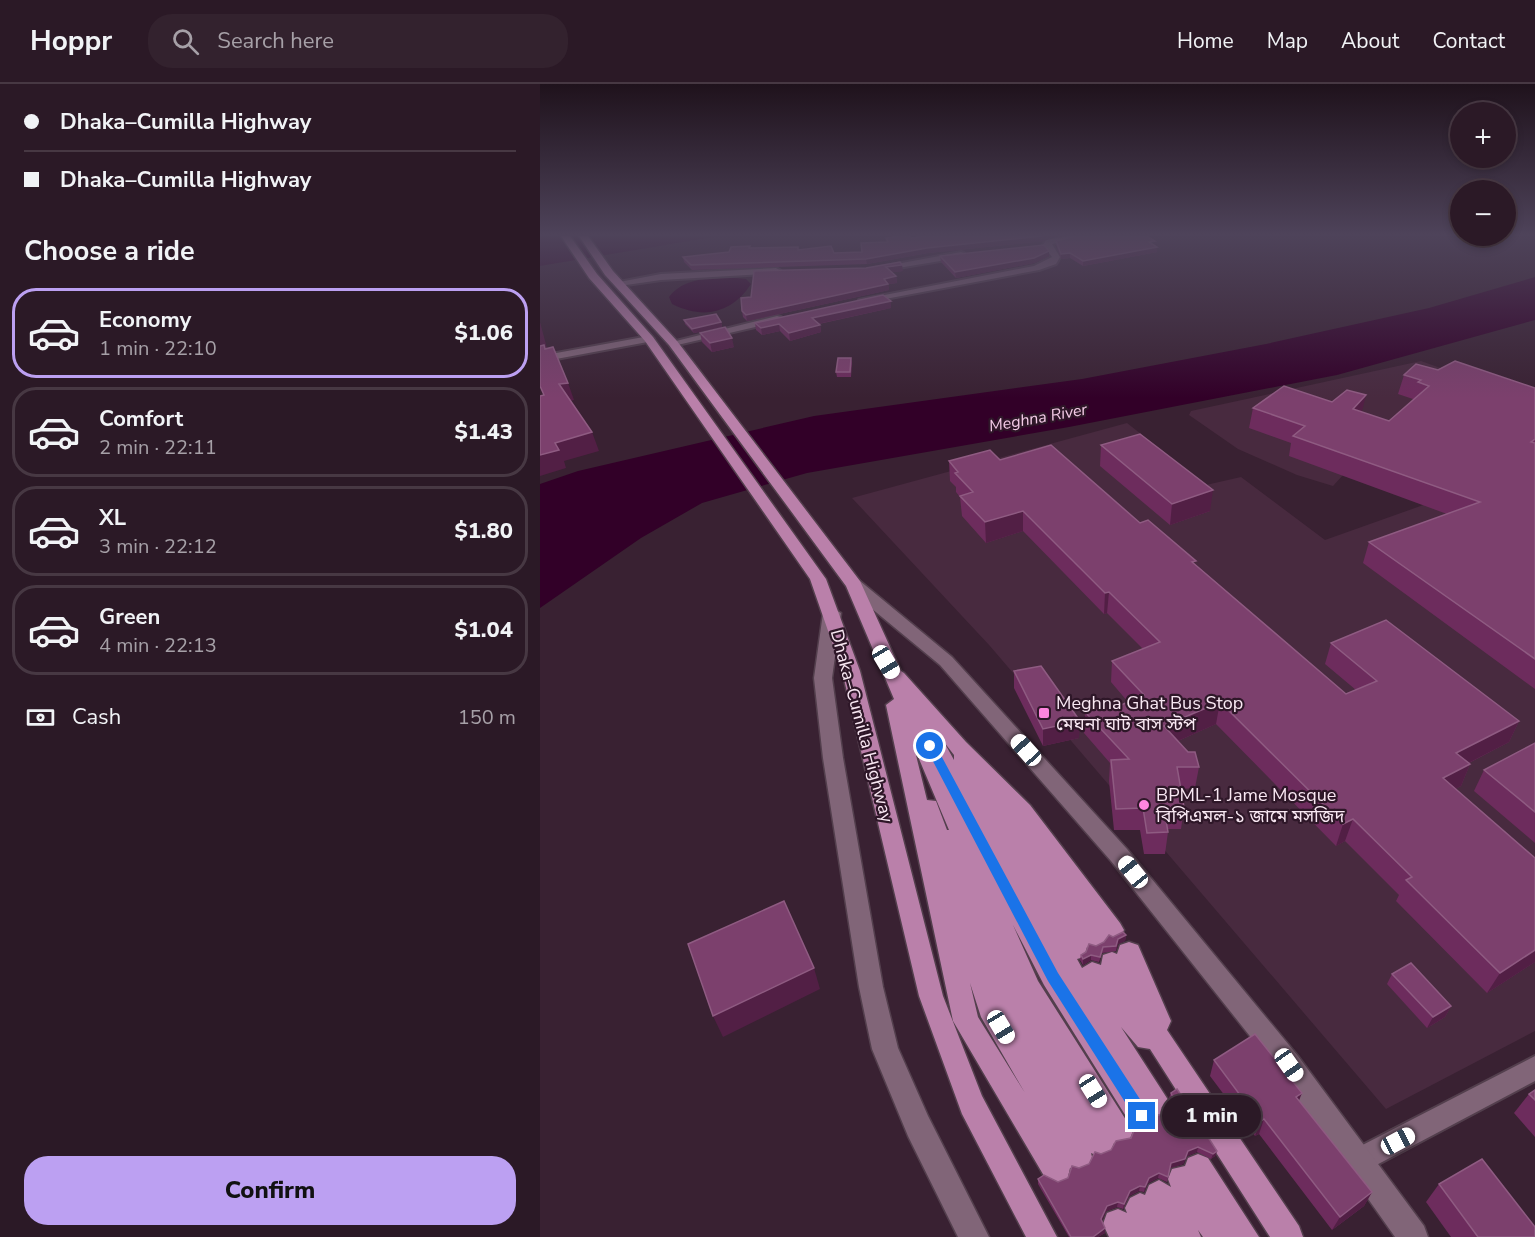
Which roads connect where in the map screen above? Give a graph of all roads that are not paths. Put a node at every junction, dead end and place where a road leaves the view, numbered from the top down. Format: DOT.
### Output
graph roads {
  1 [pos="605,290"];
  2 [pos="625,290"];
  3 [pos="920,290"];
  4 [pos="850,303"];
  5 [pos="791,316"];
  6 [pos="650,339"];
  7 [pos="673,344"];
  8 [pos="540,359"];
  9 [pos="854,585"];
  10 [pos="832,613"];
  11 [pos="886,662"];
  12 [pos="958,747"];
  13 [pos="1535,1068"];
  14 [pos="1183,1080"];
  15 [pos="1150,1111"];
  16 [pos="1109,1137"];
  17 [pos="1078,1157"];
  18 [pos="1358,1161"];
  19 [pos="1057,1171"];
  20 [pos="1154,1202"];
  21 [pos="974,1237"];
  22 [pos="1042,1237"];
  23 [pos="1158,1237"];
  24 [pos="1186,1237"];
  25 [pos="1220,1237"];
  26 [pos="1244,1237"];
  27 [pos="1288,1237"];
  28 [pos="1413,1237"];
  1 -- 6 [label="highway, Dhaka–Cumilla Highway"];
  2 -- 7 [label="highway, Dhaka–Cumilla Highway"];
  3 -- 4 [label="street"];
  5 -- 7 [label="street"];
  6 -- 8 [label="street"];
  6 -- 10 [label="highway, Dhaka–Cumilla Highway"];
  7 -- 9 [label="highway, Dhaka–Cumilla Highway"];
  9 -- 11 [label="highway, Dhaka–Cumilla Highway"];
  9 -- 18 [label="street"];
  10 -- 21 [label="street"];
  10 -- 22 [label="highway, Dhaka–Cumilla Highway"];
  11 -- 12 [label="highway, Dhaka–Cumilla Highway"];
  11 -- 15 [label="highway, Dhaka–Cumilla Highway"];
  11 -- 16 [label="highway, Dhaka–Cumilla Highway"];
  11 -- 17 [label="highway, Dhaka–Cumilla Highway"];
  11 -- 19 [label="highway, Dhaka–Cumilla Highway"];
  12 -- 12 [label="highway, Dhaka–Cumilla Highway"];
  13 -- 18 [label="street"];
  14 -- 14 [label="highway"];
  14 -- 27 [label="highway"];
  18 -- 28 [label="street"];
  20 -- 23 [label="highway"];
  20 -- 24 [label="highway"];
  20 -- 25 [label="highway"];
  20 -- 26 [label="highway"];
}
